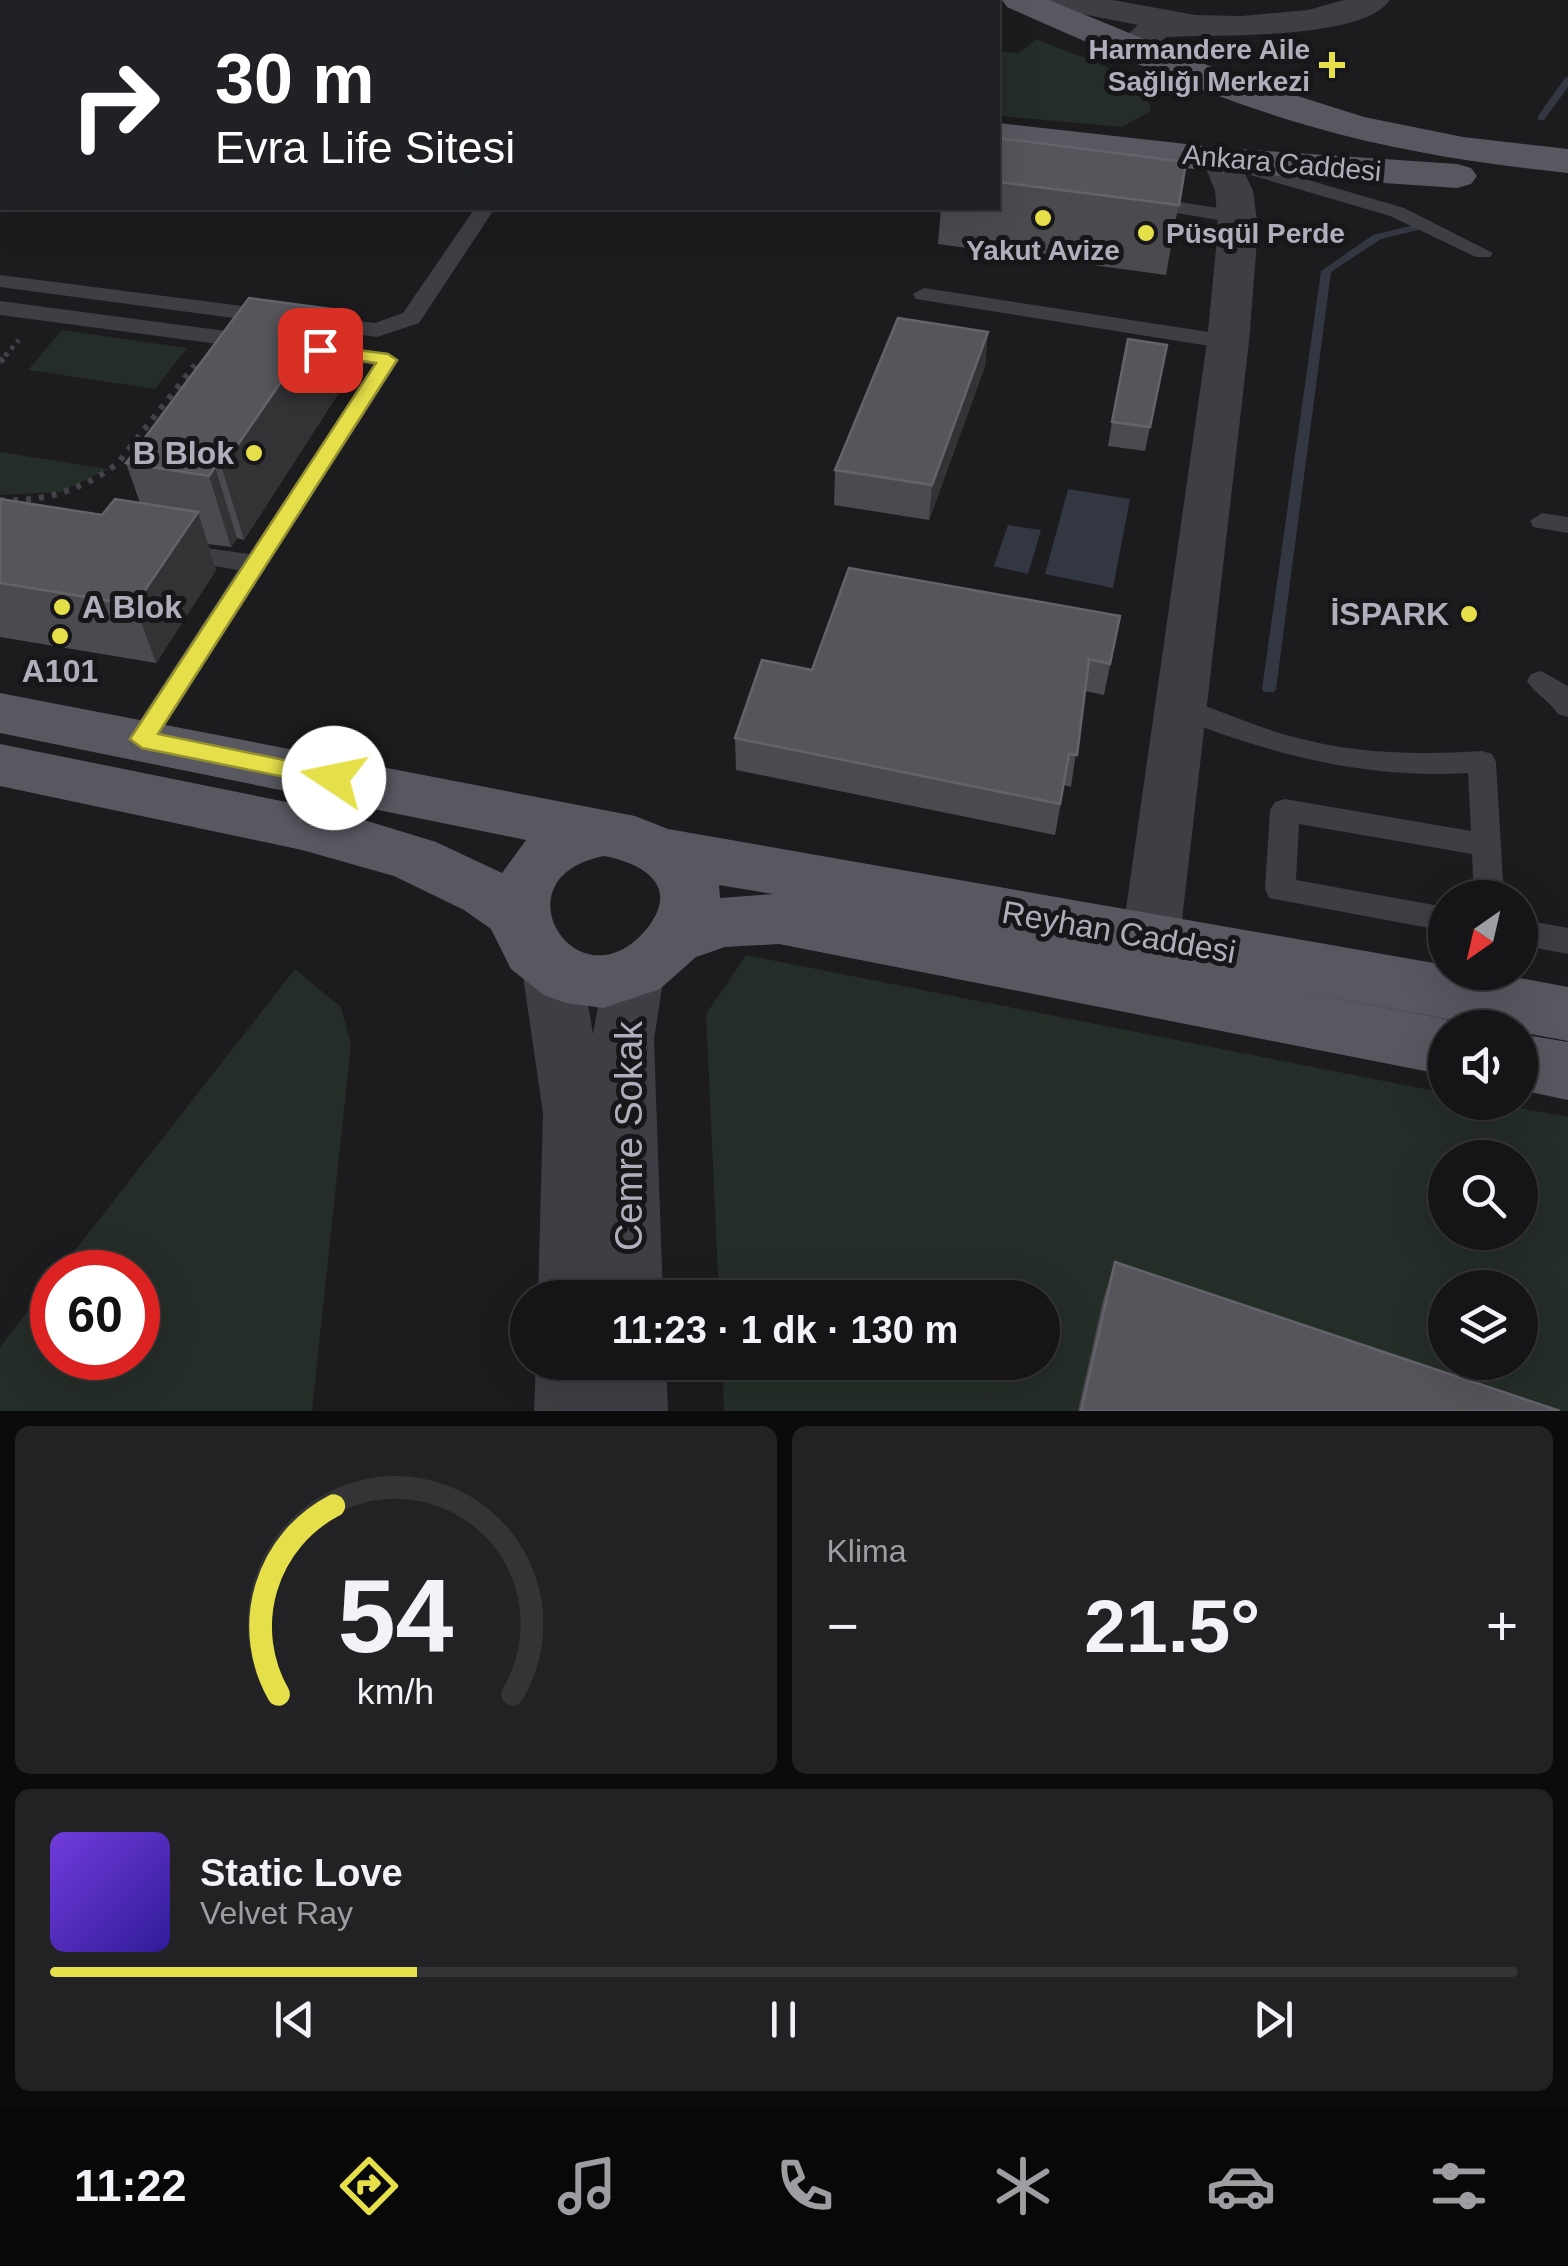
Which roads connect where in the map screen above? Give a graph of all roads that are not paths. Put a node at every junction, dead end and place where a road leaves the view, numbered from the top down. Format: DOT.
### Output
graph roads {
  1 [pos="1019,0"];
  2 [pos="1059,0"];
  3 [pos="1373,0"];
  4 [pos="1195,24"];
  5 [pos="1156,58"];
  6 [pos="1000,134"];
  7 [pos="1204,134"];
  8 [pos="1568,161"];
  9 [pos="1568,184"];
  10 [pos="1121,199"];
  11 [pos="484,210"];
  12 [pos="1237,217"];
  13 [pos="1482,253"];
  14 [pos="0,282"];
  15 [pos="924,294"];
  16 [pos="0,308"];
  17 [pos="1228,342"];
  18 [pos="1542,520"];
  19 [pos="1568,525"];
  20 [pos="157,548"];
  21 [pos="255,564"];
  22 [pos="1181,708"];
  23 [pos="0,713"];
  24 [pos="142,739"];
  25 [pos="0,765"];
  26 [pos="603,833"];
  27 [pos="1486,845"];
  28 [pos="669,852"];
  29 [pos="1488,880"];
  30 [pos="518,915"];
  31 [pos="1428,915"];
  32 [pos="1538,935"];
  33 [pos="1151,937"];
  34 [pos="1568,940"];
  35 [pos="657,956"];
  36 [pos="552,969"];
  37 [pos="1568,1014"];
  38 [pos="1428,1045"];
  39 [pos="1538,1065"];
  40 [pos="1568,1071"];
  41 [pos="572,1280"];
  42 [pos="629,1280"];
  43 [pos="571,1380"];
  44 [pos="631,1380"];
  45 [pos="570,1411"];
  46 [pos="632,1411"];
  1 -- 5 [label="main road, Ankara Caddesi"];
  2 -- 4 [label="street"];
  3 -- 4 [label="street"];
  4 -- 5 [label="street"];
  5 -- 7 [label="main road"];
  5 -- 8 [label="main road, Ankara Caddesi"];
  6 -- 7 [label="main road, Ankara Caddesi"];
  7 -- 9 [label="main road, Ankara Caddesi"];
  7 -- 12 [label="street"];
  7 -- 13 [label="lane"];
  10 -- 12 [label="lane"];
  11 -- 14 [label="lane"];
  12 -- 17 [label="street"];
  15 -- 17 [label="lane"];
  16 -- 21 [label="lane"];
  17 -- 22 [label="street"];
  18 -- 19 [label="lane"];
  20 -- 21 [label="lane"];
  21 -- 24 [label="lane"];
  22 -- 27 [label="lane"];
  22 -- 33 [label="street"];
  23 -- 24 [label="main road"];
  24 -- 26 [label="main road"];
  25 -- 30 [label="main road"];
  26 -- 28 [label="main road"];
  26 -- 30 [label="main road"];
  27 -- 29 [label="lane"];
  27 -- 31 [label="lane"];
  28 -- 33 [label="main road, Reyhan Caddesi"];
  28 -- 35 [label="main road"];
  30 -- 36 [label="main road"];
  32 -- 34 [label="lane"];
  33 -- 37 [label="main road, Reyhan Caddesi"];
  35 -- 36 [label="main road"];
  35 -- 38 [label="main road, Reyhan Caddesi"];
  35 -- 42 [label="street, Cemre Sokak"];
  36 -- 41 [label="street, Cemre Sokak"];
  39 -- 40 [label="main road"];
  43 -- 45 [label="street"];
  44 -- 46 [label="street"];
}
